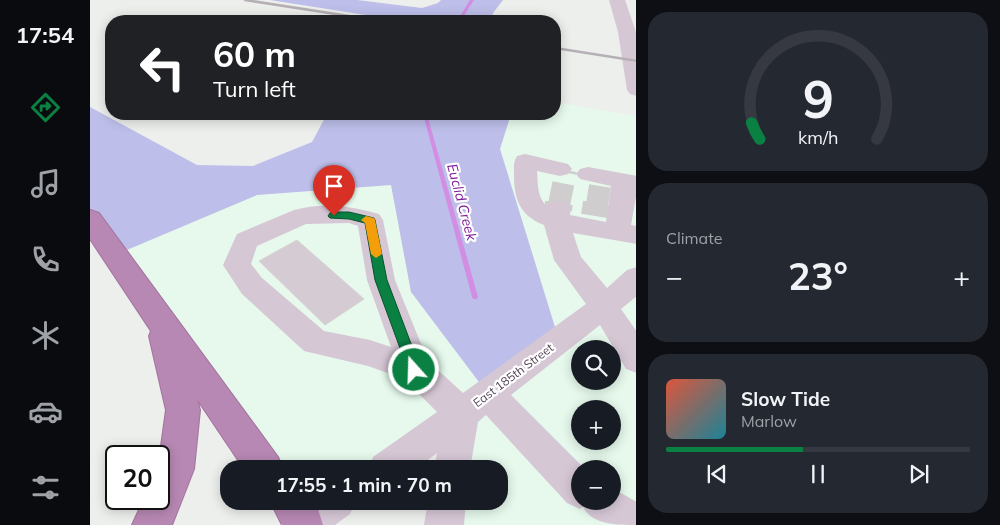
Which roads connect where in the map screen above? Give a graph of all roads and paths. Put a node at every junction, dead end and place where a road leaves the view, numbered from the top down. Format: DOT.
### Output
graph roads {
  1 [pos="617,0"];
  2 [pos="636,90"];
  3 [pos="560,169"];
  4 [pos="610,181"];
  5 [pos="557,215"];
  6 [pos="90,218"];
  7 [pos="610,228"];
  8 [pos="636,277"];
  9 [pos="604,306"];
  10 [pos="160,320"];
  11 [pos="636,360"];
  12 [pos="414,370"];
  13 [pos="475,404"];
  14 [pos="259,460"];
  15 [pos="398,460"];
  16 [pos="455,460"];
  17 [pos="571,483"];
  18 [pos="318,510"];
  19 [pos="446,510"];
  20 [pos="613,510"];
  21 [pos="300,519"];
  22 [pos="636,524"];
  23 [pos="152,525"];
  24 [pos="444,525"];
  1 -- 2 [label="street"];
  3 -- 5 [label="street"];
  4 -- 7 [label="street"];
  5 -- 7 [label="street"];
  5 -- 9 [label="street"];
  6 -- 10 [label="highway"];
  8 -- 9 [label="street, East 185th Street"];
  9 -- 11 [label="street"];
  9 -- 13 [label="street, East 185th Street"];
  10 -- 14 [label="highway"];
  10 -- 23 [label="highway"];
  12 -- 12 [label="street"];
  12 -- 13 [label="street"];
  13 -- 15 [label="street, East 185th Street"];
  13 -- 16 [label="street"];
  13 -- 17 [label="street"];
  18 -- 21 [label="street"];
  19 -- 24 [label="street"];
  20 -- 22 [label="street"];
}
